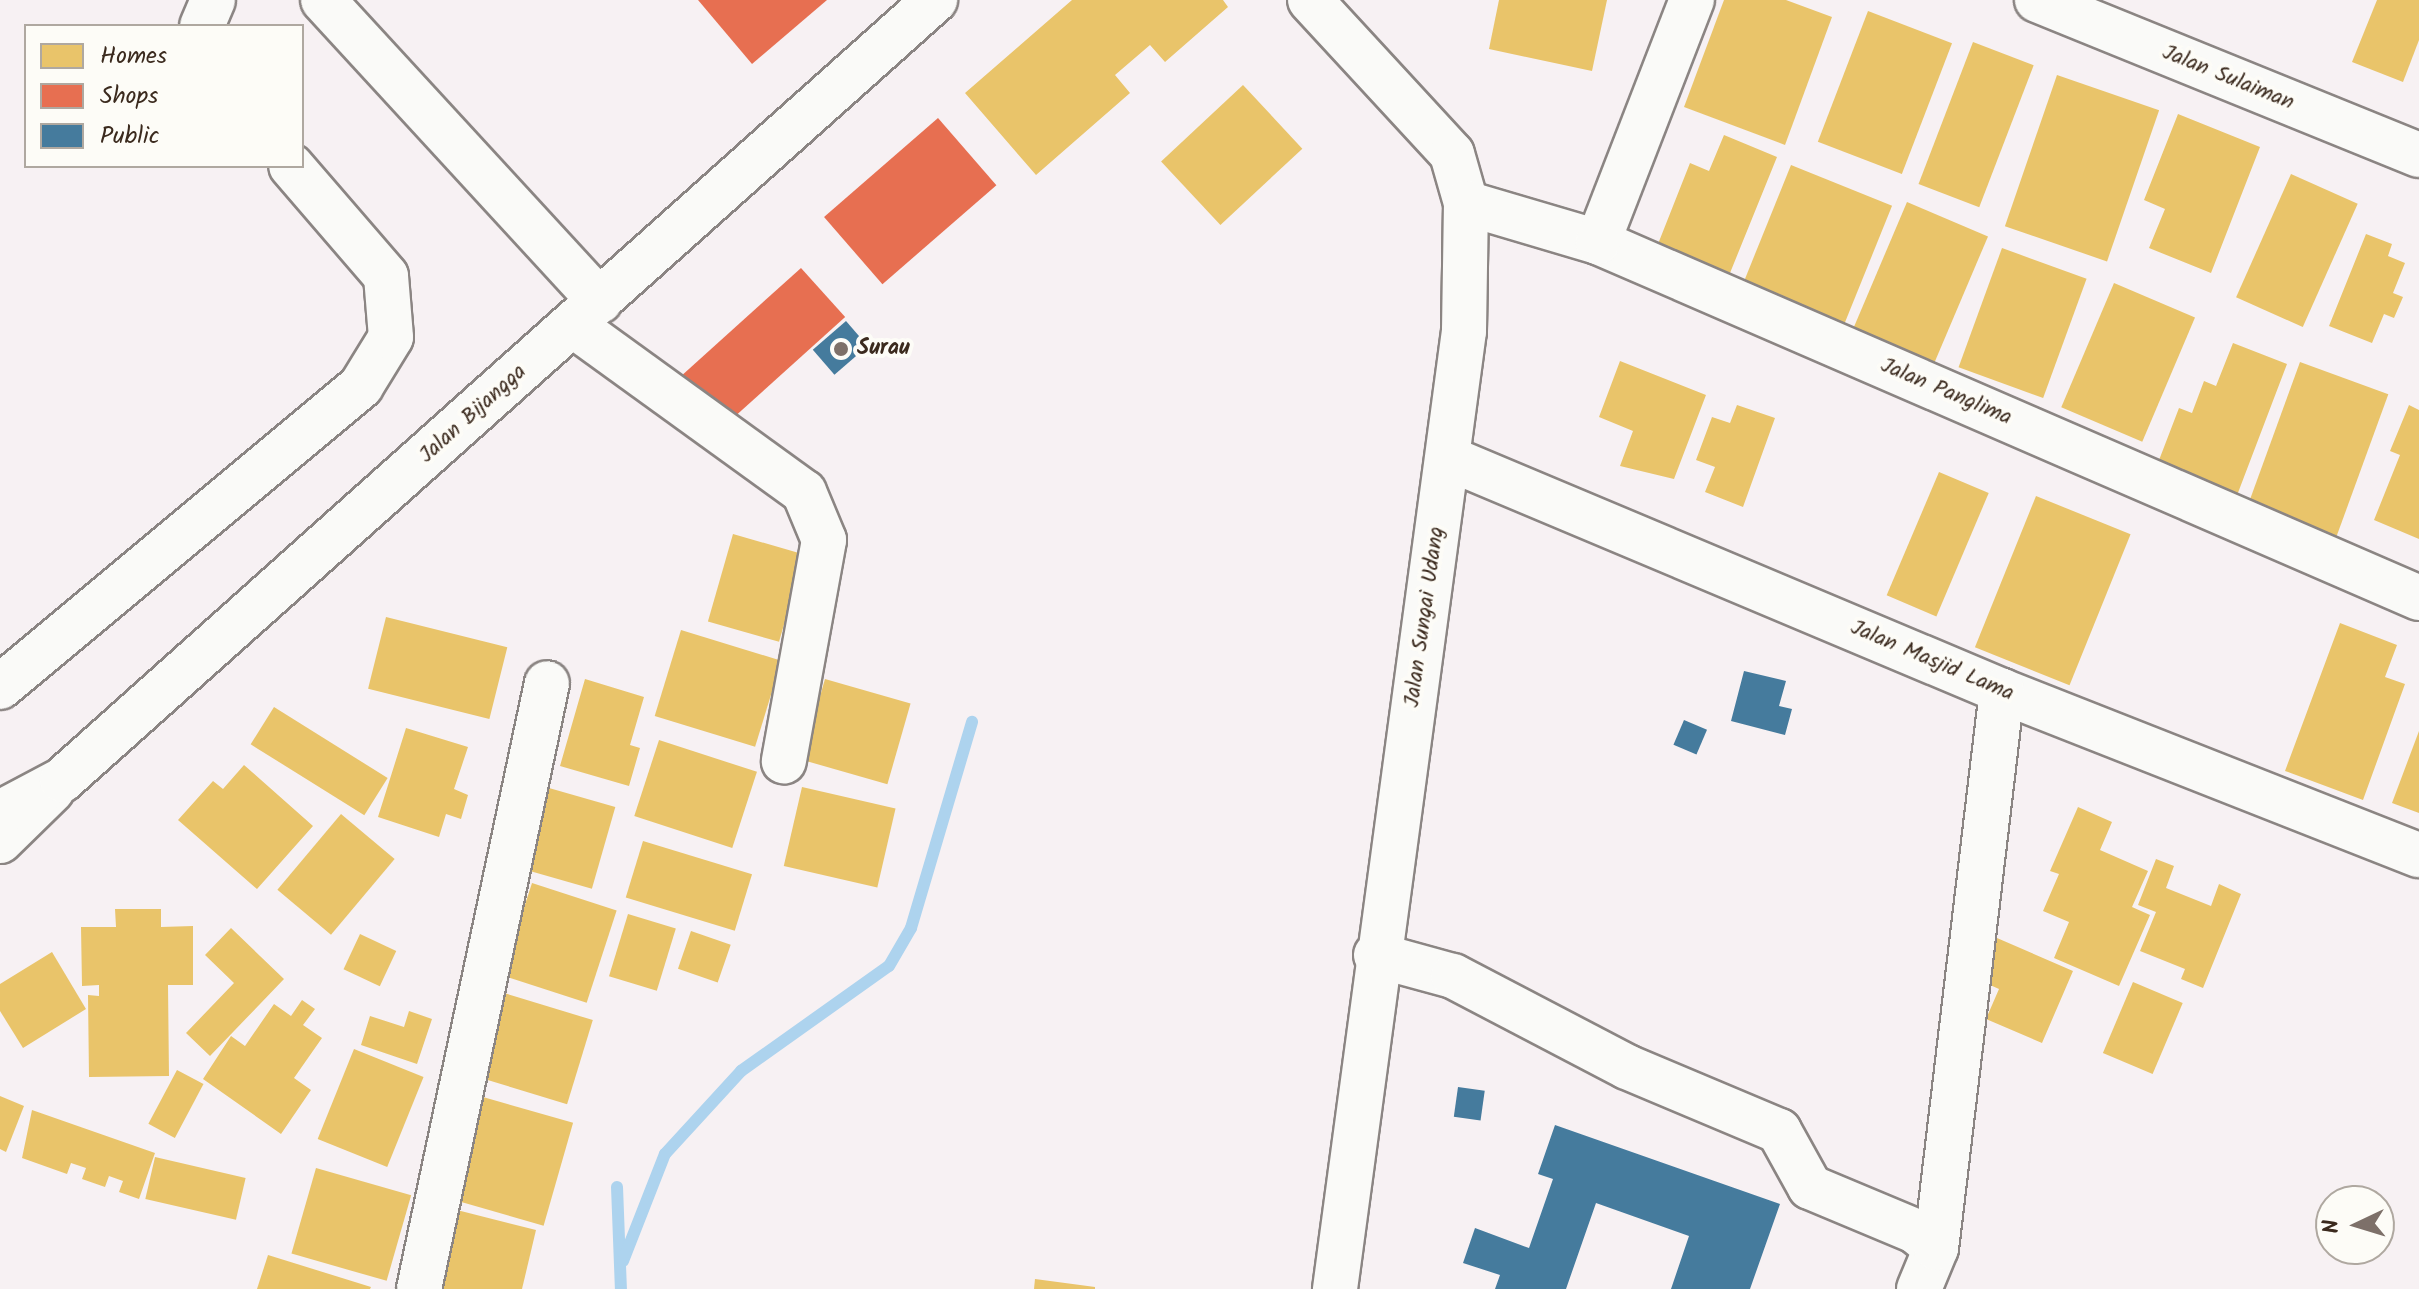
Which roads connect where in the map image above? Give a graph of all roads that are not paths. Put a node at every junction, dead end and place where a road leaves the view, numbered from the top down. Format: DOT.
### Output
graph roads {
  1 [pos="213,0"];
  2 [pos="323,0"];
  3 [pos="1310,0"];
  4 [pos="1692,0"];
  5 [pos="2037,0"];
  6 [pos="931,1"];
  7 [pos="203,24"];
  8 [pos="2419,155"];
  9 [pos="293,168"];
  10 [pos="1466,203"];
  11 [pos="1598,242"];
  12 [pos="586,313"];
  13 [pos="1448,458"];
  14 [pos="2419,598"];
  15 [pos="547,683"];
  16 [pos="0,687"];
  17 [pos="2002,691"];
  18 [pos="784,761"];
  19 [pos="62,780"];
  20 [pos="0,813"];
  21 [pos="0,841"];
  22 [pos="2419,855"];
  23 [pos="1376,955"];
  24 [pos="1936,1248"];
  25 [pos="419,1289"];
  26 [pos="1335,1289"];
  27 [pos="1919,1289"];
  1 -- 7 [label="street"];
  2 -- 12 [label="street"];
  3 -- 10 [label="street, Jalan Sungai Udang"];
  4 -- 11 [label="street"];
  5 -- 8 [label="street, Jalan Sulaiman"];
  6 -- 12 [label="street, Jalan Bijangga"];
  9 -- 16 [label="street"];
  10 -- 11 [label="street, Jalan Panglima"];
  10 -- 13 [label="street, Jalan Sungai Udang"];
  11 -- 14 [label="street, Jalan Panglima"];
  12 -- 18 [label="street"];
  12 -- 19 [label="street, Jalan Bijangga"];
  13 -- 17 [label="street, Jalan Masjid Lama"];
  13 -- 23 [label="street, Jalan Sungai Udang"];
  15 -- 25 [label="street"];
  17 -- 22 [label="street, Jalan Masjid Lama"];
  17 -- 24 [label="street"];
  19 -- 20 [label="street, Jalan Bijangga"];
  19 -- 21 [label="street"];
  23 -- 24 [label="street"];
  23 -- 26 [label="street, Jalan Sungai Udang"];
  24 -- 27 [label="street"];
}
